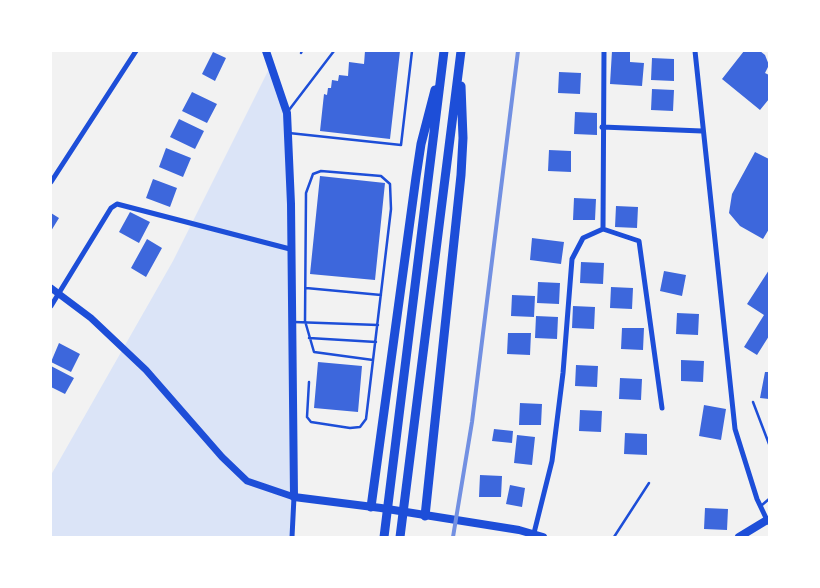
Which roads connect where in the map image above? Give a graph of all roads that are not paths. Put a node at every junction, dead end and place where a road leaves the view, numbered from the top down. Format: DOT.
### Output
graph roads {
  1 [pos="136,51"];
  2 [pos="266,51"];
  3 [pos="334,51"];
  4 [pos="412,51"];
  5 [pos="444,51"];
  6 [pos="461,51"];
  7 [pos="604,51"];
  8 [pos="695,51"];
  9 [pos="443,61"];
  10 [pos="460,62"];
  11 [pos="286,113"];
  12 [pos="602,127"];
  13 [pos="702,131"];
  14 [pos="288,133"];
  15 [pos="51,182"];
  16 [pos="604,229"];
  17 [pos="290,248"];
  18 [pos="51,288"];
  19 [pos="306,288"];
  20 [pos="59,293"];
  21 [pos="381,295"];
  22 [pos="51,306"];
  23 [pos="305,321"];
  24 [pos="292,322"];
  25 [pos="378,325"];
  26 [pos="309,338"];
  27 [pos="376,342"];
  28 [pos="373,360"];
  29 [pos="309,382"];
  30 [pos="752,402"];
  31 [pos="662,408"];
  32 [pos="769,444"];
  33 [pos="649,483"];
  34 [pos="294,498"];
  35 [pos="769,499"];
  36 [pos="761,506"];
  37 [pos="371,507"];
  38 [pos="425,516"];
  39 [pos="768,520"];
  40 [pos="534,533"];
  41 [pos="292,537"];
  42 [pos="384,537"];
  43 [pos="400,537"];
  44 [pos="543,537"];
  45 [pos="614,537"];
  46 [pos="740,537"];
  1 -- 15 [label="street"];
  2 -- 11 [label="main road"];
  3 -- 11 [label="lane"];
  4 -- 14 [label="lane"];
  5 -- 9 [label="highway"];
  6 -- 10 [label="highway"];
  7 -- 12 [label="street"];
  8 -- 13 [label="street"];
  9 -- 37 [label="highway"];
  9 -- 42 [label="highway"];
  10 -- 38 [label="highway"];
  10 -- 43 [label="highway"];
  11 -- 14 [label="main road"];
  12 -- 13 [label="street"];
  12 -- 16 [label="street"];
  13 -- 36 [label="street"];
  14 -- 17 [label="main road"];
  16 -- 31 [label="street"];
  16 -- 40 [label="street"];
  17 -- 20 [label="street"];
  17 -- 24 [label="main road"];
  18 -- 20 [label="street"];
  19 -- 21 [label="lane"];
  19 -- 21 [label="lane"];
  19 -- 23 [label="lane"];
  20 -- 22 [label="street"];
  20 -- 34 [label="street"];
  21 -- 25 [label="lane"];
  23 -- 24 [label="lane"];
  23 -- 25 [label="lane"];
  23 -- 26 [label="lane"];
  24 -- 34 [label="main road"];
  25 -- 27 [label="lane"];
  26 -- 27 [label="lane"];
  26 -- 28 [label="lane"];
  27 -- 28 [label="lane"];
  28 -- 29 [label="lane"];
  30 -- 32 [label="lane"];
  33 -- 45 [label="lane"];
  34 -- 37 [label="main road"];
  34 -- 41 [label="street"];
  35 -- 36 [label="lane"];
  36 -- 39 [label="street"];
  37 -- 38 [label="main road"];
  38 -- 40 [label="main road"];
  39 -- 46 [label="main road"];
  40 -- 44 [label="main road"];
}
